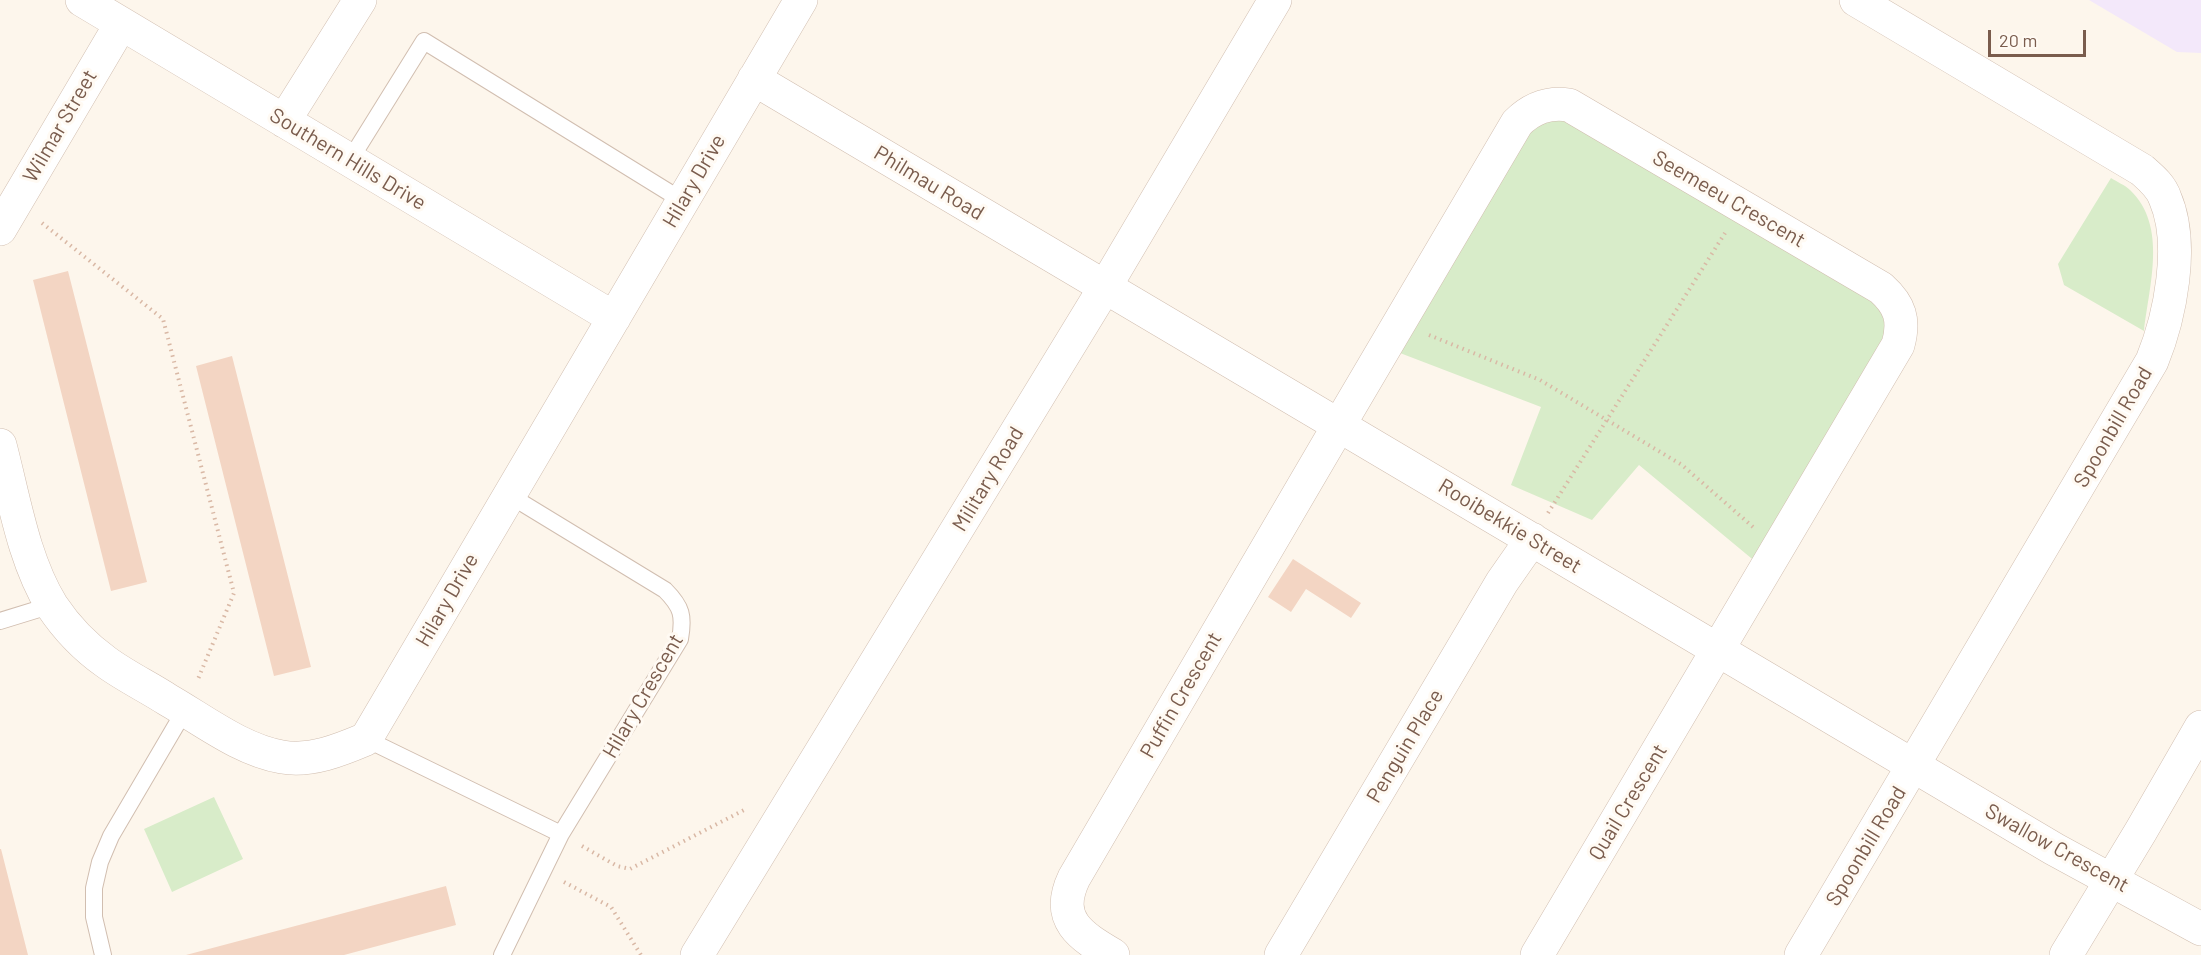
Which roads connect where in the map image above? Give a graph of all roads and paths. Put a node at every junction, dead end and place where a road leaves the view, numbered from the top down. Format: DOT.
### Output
graph roads {
  1 [pos="82,0"];
  2 [pos="360,0"];
  3 [pos="801,0"];
  4 [pos="1275,0"];
  5 [pos="1856,0"];
  6 [pos="121,24"];
  7 [pos="754,79"];
  8 [pos="284,121"];
  9 [pos="350,160"];
  10 [pos="683,201"];
  11 [pos="1741,206"];
  12 [pos="8,216"];
  13 [pos="1105,287"];
  14 [pos="614,318"];
  15 [pos="1398,323"];
  16 [pos="1607,420"];
  17 [pos="1340,425"];
  18 [pos="0,445"];
  19 [pos="509,495"];
  20 [pos="1532,539"];
  21 [pos="1776,552"];
  22 [pos="52,605"];
  23 [pos="0,621"];
  24 [pos="1718,650"];
  25 [pos="185,710"];
  26 [pos="2201,727"];
  27 [pos="366,739"];
  28 [pos="1914,766"];
  29 [pos="750,807"];
  30 [pos="561,834"];
  31 [pos="543,871"];
  32 [pos="2110,879"];
  33 [pos="2201,929"];
  34 [pos="103,955"];
  35 [pos="502,955"];
  36 [pos="641,955"];
  37 [pos="697,955"];
  38 [pos="1113,955"];
  39 [pos="1281,955"];
  40 [pos="1537,955"];
  41 [pos="1801,955"];
  42 [pos="2066,955"];
  1 -- 6 [label="street, Southern Hills Drive"];
  2 -- 8 [label="street"];
  3 -- 7 [label="street, Hilary Drive"];
  4 -- 13 [label="street, Military Road"];
  5 -- 28 [label="street, Spoonbill Road"];
  6 -- 8 [label="street, Southern Hills Drive"];
  6 -- 12 [label="street, Wilmar Street"];
  7 -- 10 [label="street, Hilary Drive"];
  7 -- 13 [label="street, Philmau Road"];
  8 -- 9 [label="street, Southern Hills Drive"];
  9 -- 10 [label="lane"];
  9 -- 14 [label="street, Southern Hills Drive"];
  10 -- 14 [label="street, Hilary Drive"];
  11 -- 15 [label="street, Seemeeu Crescent"];
  11 -- 16 [label="path"];
  11 -- 21 [label="street, Seemeeu Crescent"];
  12 -- 25 [label="path"];
  13 -- 17 [label="street, Rooibekkie Street"];
  13 -- 37 [label="street, Military Road"];
  14 -- 19 [label="street, Hilary Drive"];
  15 -- 16 [label="path"];
  15 -- 17 [label="street, Seemeeu Crescent"];
  16 -- 20 [label="path"];
  16 -- 21 [label="path"];
  17 -- 20 [label="street, Rooibekkie Street"];
  17 -- 38 [label="street, Puffin Crescent"];
  18 -- 22 [label="street"];
  19 -- 27 [label="street, Hilary Drive"];
  19 -- 30 [label="lane, Hilary Crescent"];
  20 -- 24 [label="street, Rooibekkie Street"];
  20 -- 39 [label="street, Penguin Place"];
  21 -- 24 [label="street, Seemeeu Crescent"];
  22 -- 23 [label="lane"];
  22 -- 25 [label="street"];
  24 -- 28 [label="street, Rooibekkie Street"];
  24 -- 40 [label="street, Quail Crescent"];
  25 -- 27 [label="street"];
  25 -- 34 [label="lane"];
  26 -- 32 [label="street"];
  27 -- 30 [label="lane"];
  28 -- 32 [label="street, Swallow Crescent"];
  28 -- 41 [label="street, Spoonbill Road"];
  29 -- 30 [label="path"];
  30 -- 31 [label="lane, Hilary Crescent"];
  31 -- 35 [label="lane, Hilary Crescent"];
  31 -- 36 [label="path"];
  32 -- 33 [label="street, Swallow Crescent"];
  32 -- 42 [label="street"];
}
